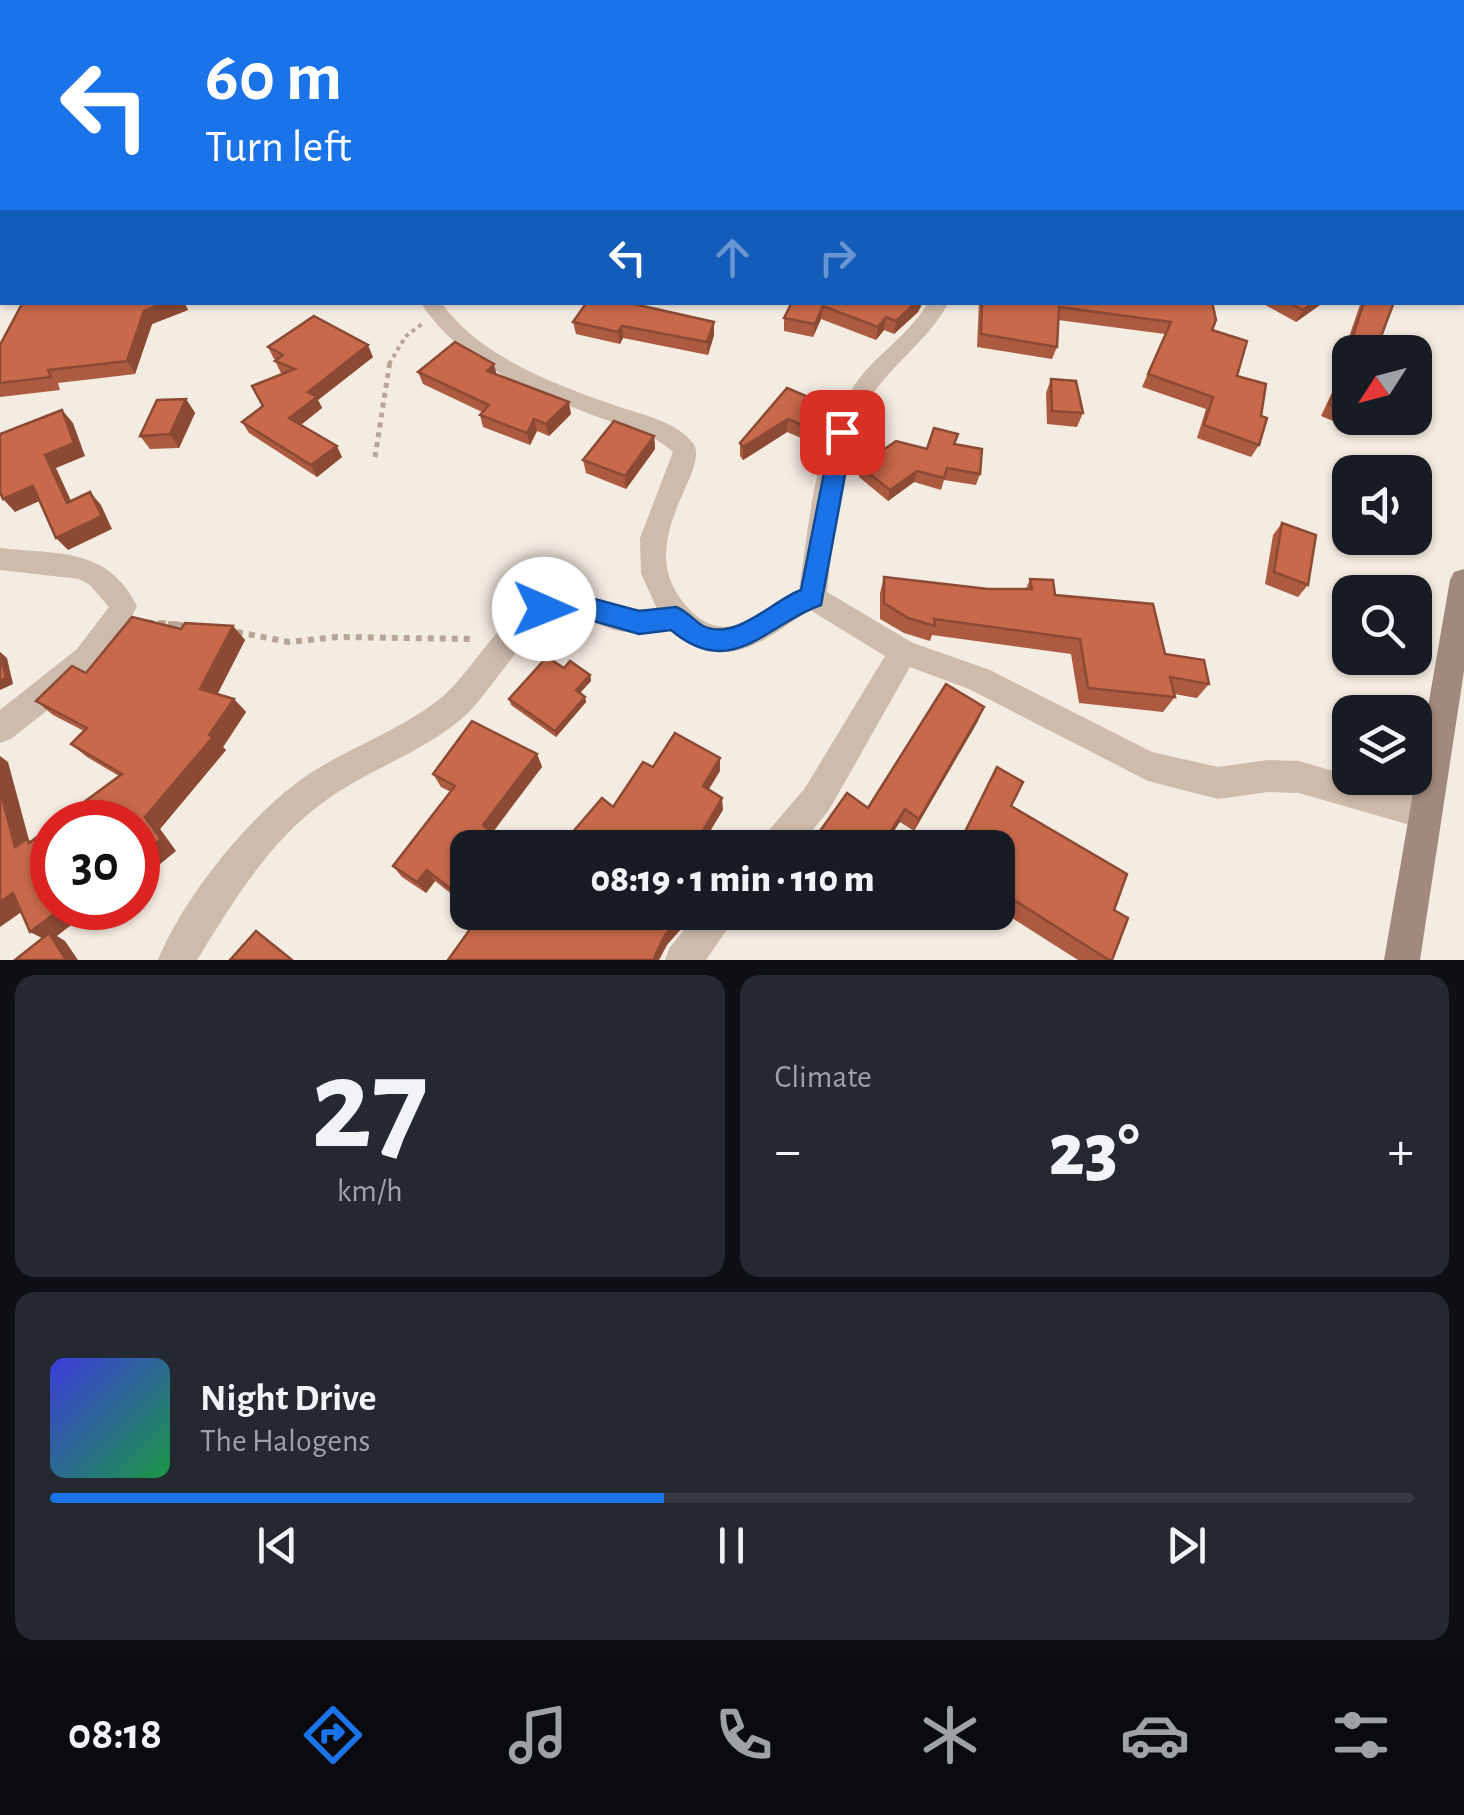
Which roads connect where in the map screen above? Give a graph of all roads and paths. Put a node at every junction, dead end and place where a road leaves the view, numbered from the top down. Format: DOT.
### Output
graph roads {
  1 [pos="936,305"];
  2 [pos="433,308"];
  3 [pos="375,456"];
  4 [pos="0,559"];
  5 [pos="1464,580"];
  6 [pos="812,597"];
  7 [pos="676,618"];
  8 [pos="118,623"];
  9 [pos="198,626"];
  10 [pos="522,631"];
  11 [pos="231,632"];
  12 [pos="904,652"];
  13 [pos="0,729"];
  14 [pos="1424,813"];
  15 [pos="791,830"];
  16 [pos="707,930"];
  17 [pos="176,960"];
  18 [pos="683,960"];
  19 [pos="1402,960"];
  1 -- 6 [label="street"];
  2 -- 3 [label="path"];
  2 -- 7 [label="street"];
  4 -- 8 [label="street"];
  5 -- 14 [label="main road"];
  6 -- 7 [label="street"];
  6 -- 12 [label="street"];
  7 -- 10 [label="street"];
  8 -- 9 [label="path"];
  8 -- 13 [label="street"];
  10 -- 11 [label="path"];
  10 -- 17 [label="street"];
  12 -- 14 [label="street"];
  12 -- 15 [label="street"];
  14 -- 19 [label="main road"];
  16 -- 18 [label="street"];
}
